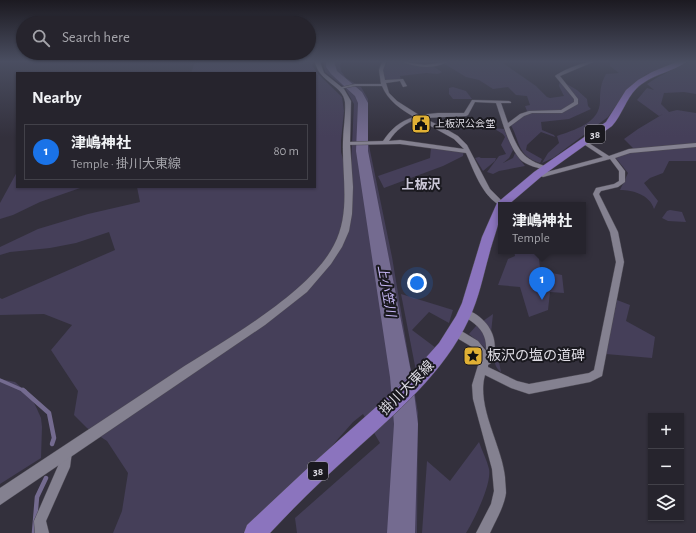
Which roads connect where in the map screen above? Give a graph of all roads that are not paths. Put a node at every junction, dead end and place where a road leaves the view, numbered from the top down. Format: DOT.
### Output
graph roads {
  1 [pos="346,87"];
  2 [pos="384,87"];
  3 [pos="567,87"];
  4 [pos="635,87"];
  5 [pos="341,88"];
  6 [pos="498,102"];
  7 [pos="510,102"];
  8 [pos="421,117"];
  9 [pos="507,126"];
  10 [pos="584,142"];
  11 [pos="384,143"];
  12 [pos="352,144"];
  13 [pos="696,145"];
  14 [pos="467,151"];
  15 [pos="609,158"];
  16 [pos="546,168"];
  17 [pos="538,174"];
  18 [pos="498,202"];
  19 [pos="505,202"];
  20 [pos="498,212"];
  21 [pos="465,314"];
  22 [pos="455,332"];
  23 [pos="482,366"];
  24 [pos="66,452"];
  25 [pos="0,497"];
  26 [pos="42,533"];
  27 [pos="255,533"];
  28 [pos="483,533"];
  1 -- 5 [label="street"];
  2 -- 8 [label="street"];
  3 -- 9 [label="street"];
  4 -- 10 [label="main road, 掛川大東線 / 38"];
  5 -- 12 [label="street"];
  6 -- 7 [label="street"];
  6 -- 8 [label="street"];
  6 -- 9 [label="street"];
  8 -- 11 [label="street"];
  8 -- 14 [label="street"];
  9 -- 16 [label="street"];
  10 -- 15 [label="street"];
  10 -- 16 [label="main road, 掛川大東線 / 38"];
  11 -- 12 [label="street"];
  11 -- 14 [label="street"];
  12 -- 24 [label="street"];
  13 -- 15 [label="street"];
  14 -- 18 [label="street"];
  15 -- 17 [label="street"];
  15 -- 23 [label="street"];
  16 -- 17 [label="main road, 掛川大東線 / 38"];
  17 -- 19 [label="main road, 掛川大東線 / 38"];
  20 -- 21 [label="main road, 掛川大東線 / 38"];
  21 -- 22 [label="main road, 掛川大東線 / 38"];
  21 -- 23 [label="street"];
  22 -- 23 [label="street"];
  22 -- 27 [label="main road, 掛川大東線 / 38"];
  23 -- 28 [label="street"];
  24 -- 25 [label="street"];
  24 -- 26 [label="street"];
}
